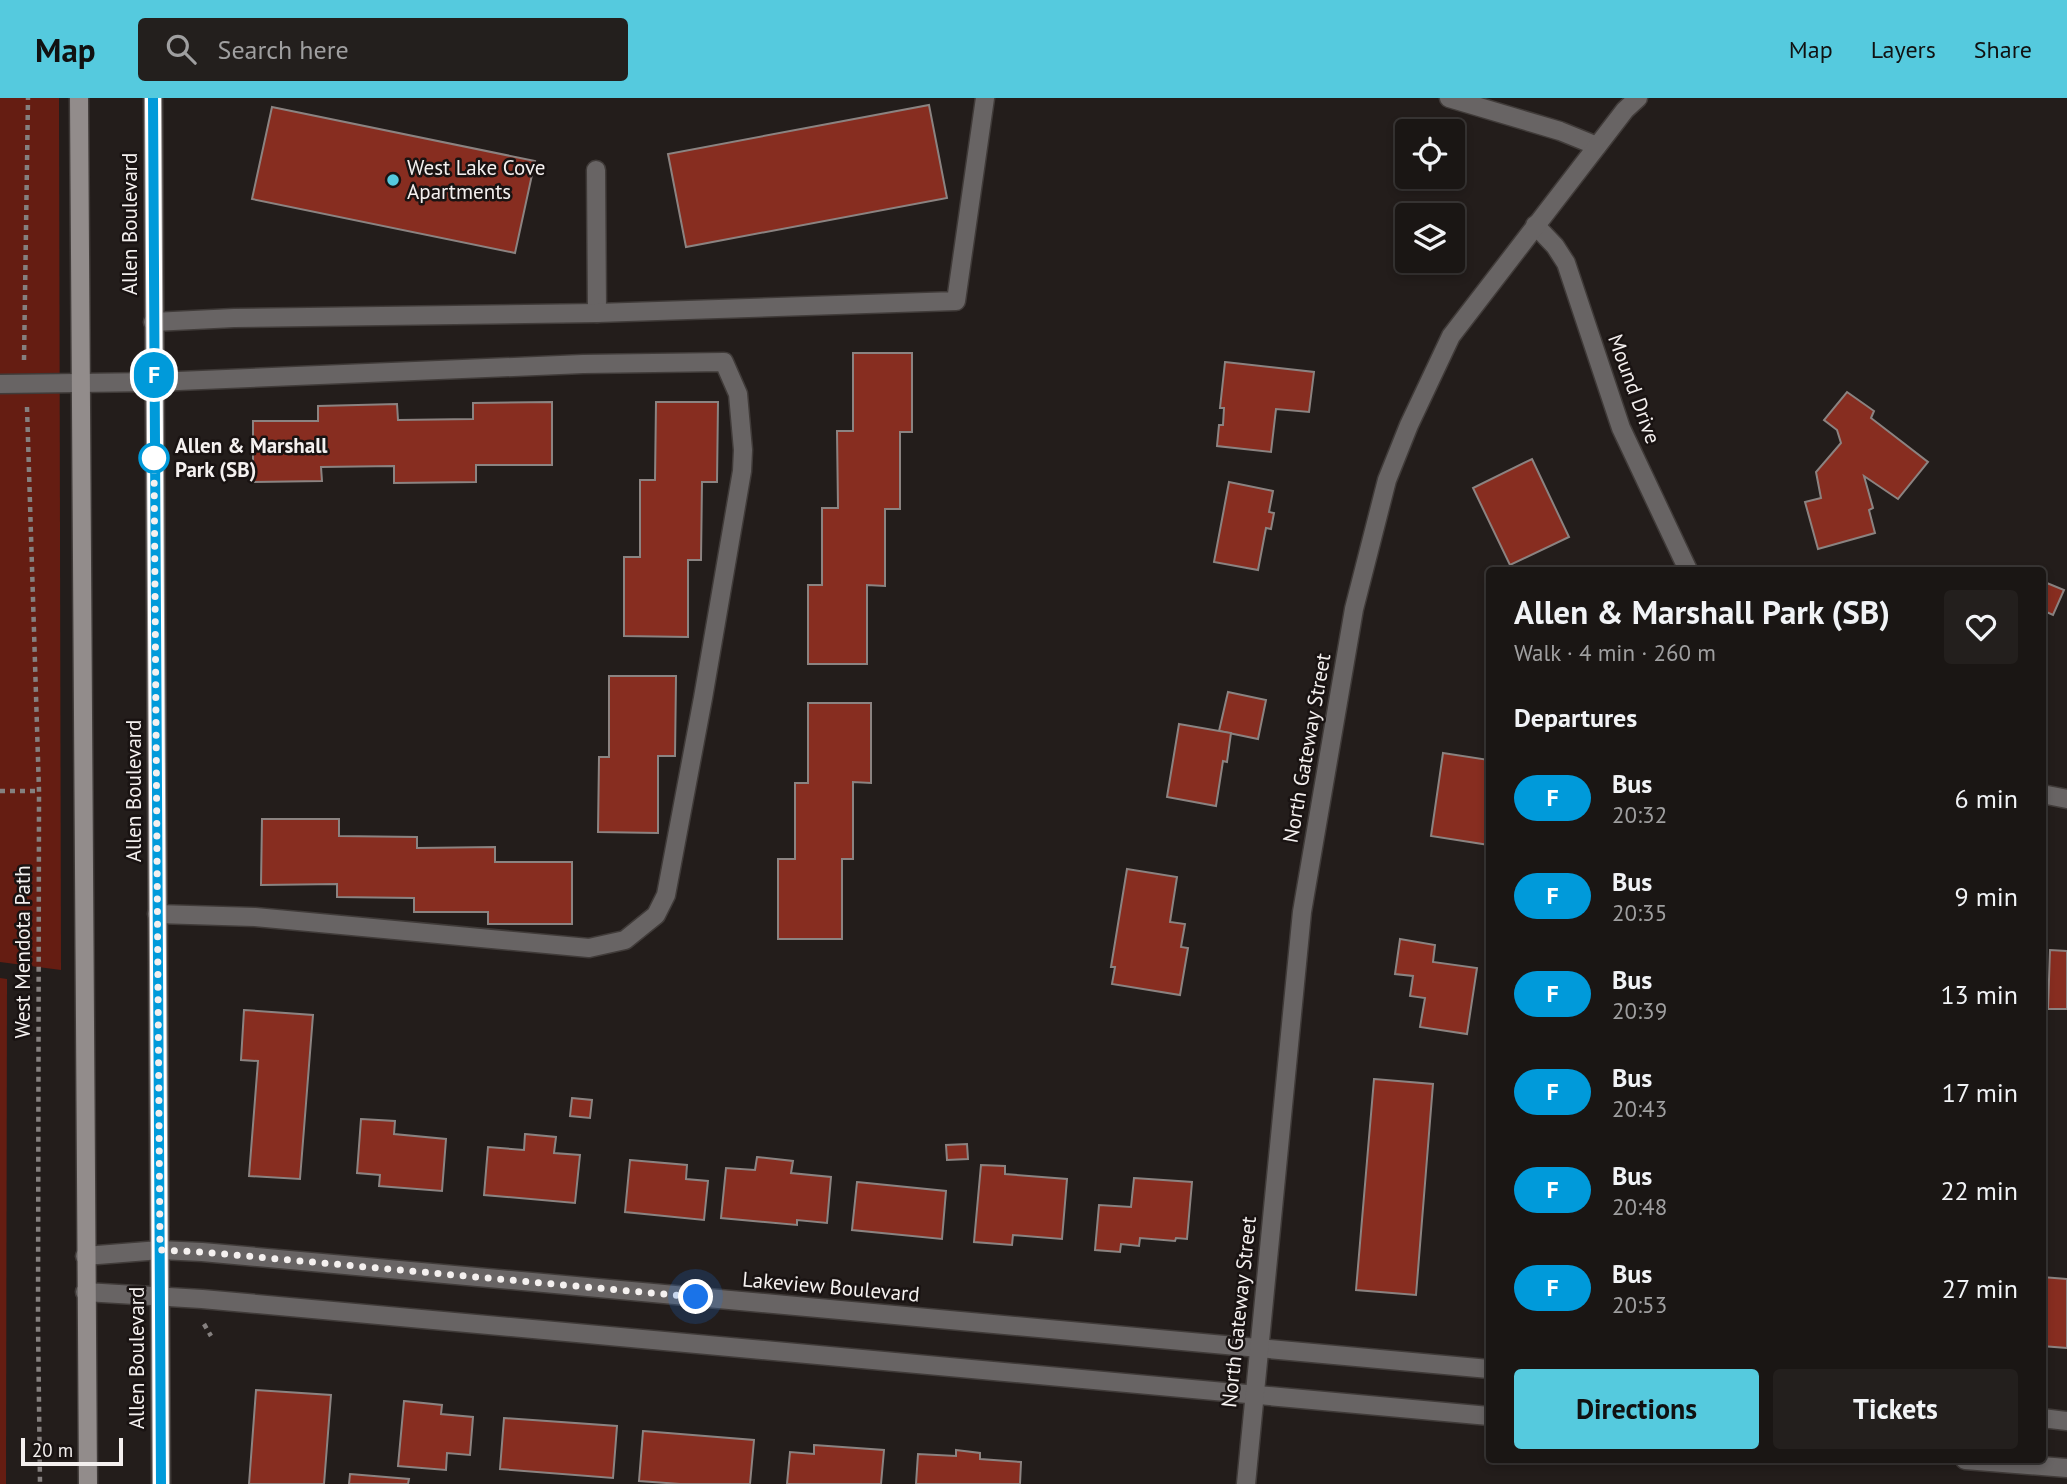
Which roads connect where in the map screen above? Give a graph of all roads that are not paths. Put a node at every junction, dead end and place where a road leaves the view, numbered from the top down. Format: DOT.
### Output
graph roads {
  1 [pos="79,98"];
  2 [pos="153,98"];
  3 [pos="985,98"];
  4 [pos="1449,98"];
  5 [pos="1637,98"];
  6 [pos="1597,146"];
  7 [pos="596,170"];
  8 [pos="1535,226"];
  9 [pos="597,313"];
  10 [pos="153,322"];
  11 [pos="154,382"];
  12 [pos="0,384"];
  13 [pos="82,384"];
  14 [pos="1687,567"];
  15 [pos="2046,795"];
  16 [pos="2067,799"];
  17 [pos="157,914"];
  18 [pos="160,1250"];
  19 [pos="85,1256"];
  20 [pos="85,1292"];
  21 [pos="159,1296"];
  22 [pos="1258,1348"];
  23 [pos="1486,1369"];
  24 [pos="1253,1395"];
  25 [pos="1486,1416"];
  26 [pos="2046,1419"];
  27 [pos="2067,1421"];
  28 [pos="2003,1463"];
  29 [pos="2067,1468"];
  30 [pos="88,1484"];
  31 [pos="161,1484"];
  32 [pos="1245,1484"];
  1 -- 13 [label="main road"];
  2 -- 10 [label="main road, Allen Boulevard"];
  3 -- 9 [label="street"];
  4 -- 6 [label="street"];
  5 -- 6 [label="street, North Gateway Street"];
  6 -- 8 [label="street, North Gateway Street"];
  7 -- 9 [label="street"];
  8 -- 14 [label="street, Mound Drive"];
  8 -- 22 [label="street, North Gateway Street"];
  9 -- 10 [label="street"];
  10 -- 11 [label="main road, Allen Boulevard"];
  11 -- 13 [label="street"];
  11 -- 17 [label="main road, Allen Boulevard"];
  11 -- 17 [label="street"];
  12 -- 13 [label="street"];
  13 -- 19 [label="main road"];
  15 -- 16 [label="street"];
  17 -- 18 [label="main road, Allen Boulevard"];
  18 -- 19 [label="street, Lakeview Boulevard"];
  18 -- 21 [label="main road, Allen Boulevard"];
  18 -- 22 [label="street, Lakeview Boulevard"];
  19 -- 20 [label="main road"];
  20 -- 21 [label="street"];
  20 -- 30 [label="main road"];
  21 -- 24 [label="street"];
  21 -- 31 [label="main road, Allen Boulevard"];
  22 -- 23 [label="street, Lakeview Boulevard"];
  22 -- 24 [label="street, North Gateway Street"];
  24 -- 25 [label="street"];
  24 -- 32 [label="street, North Gateway Street"];
  26 -- 27 [label="street"];
  28 -- 29 [label="street"];
}
